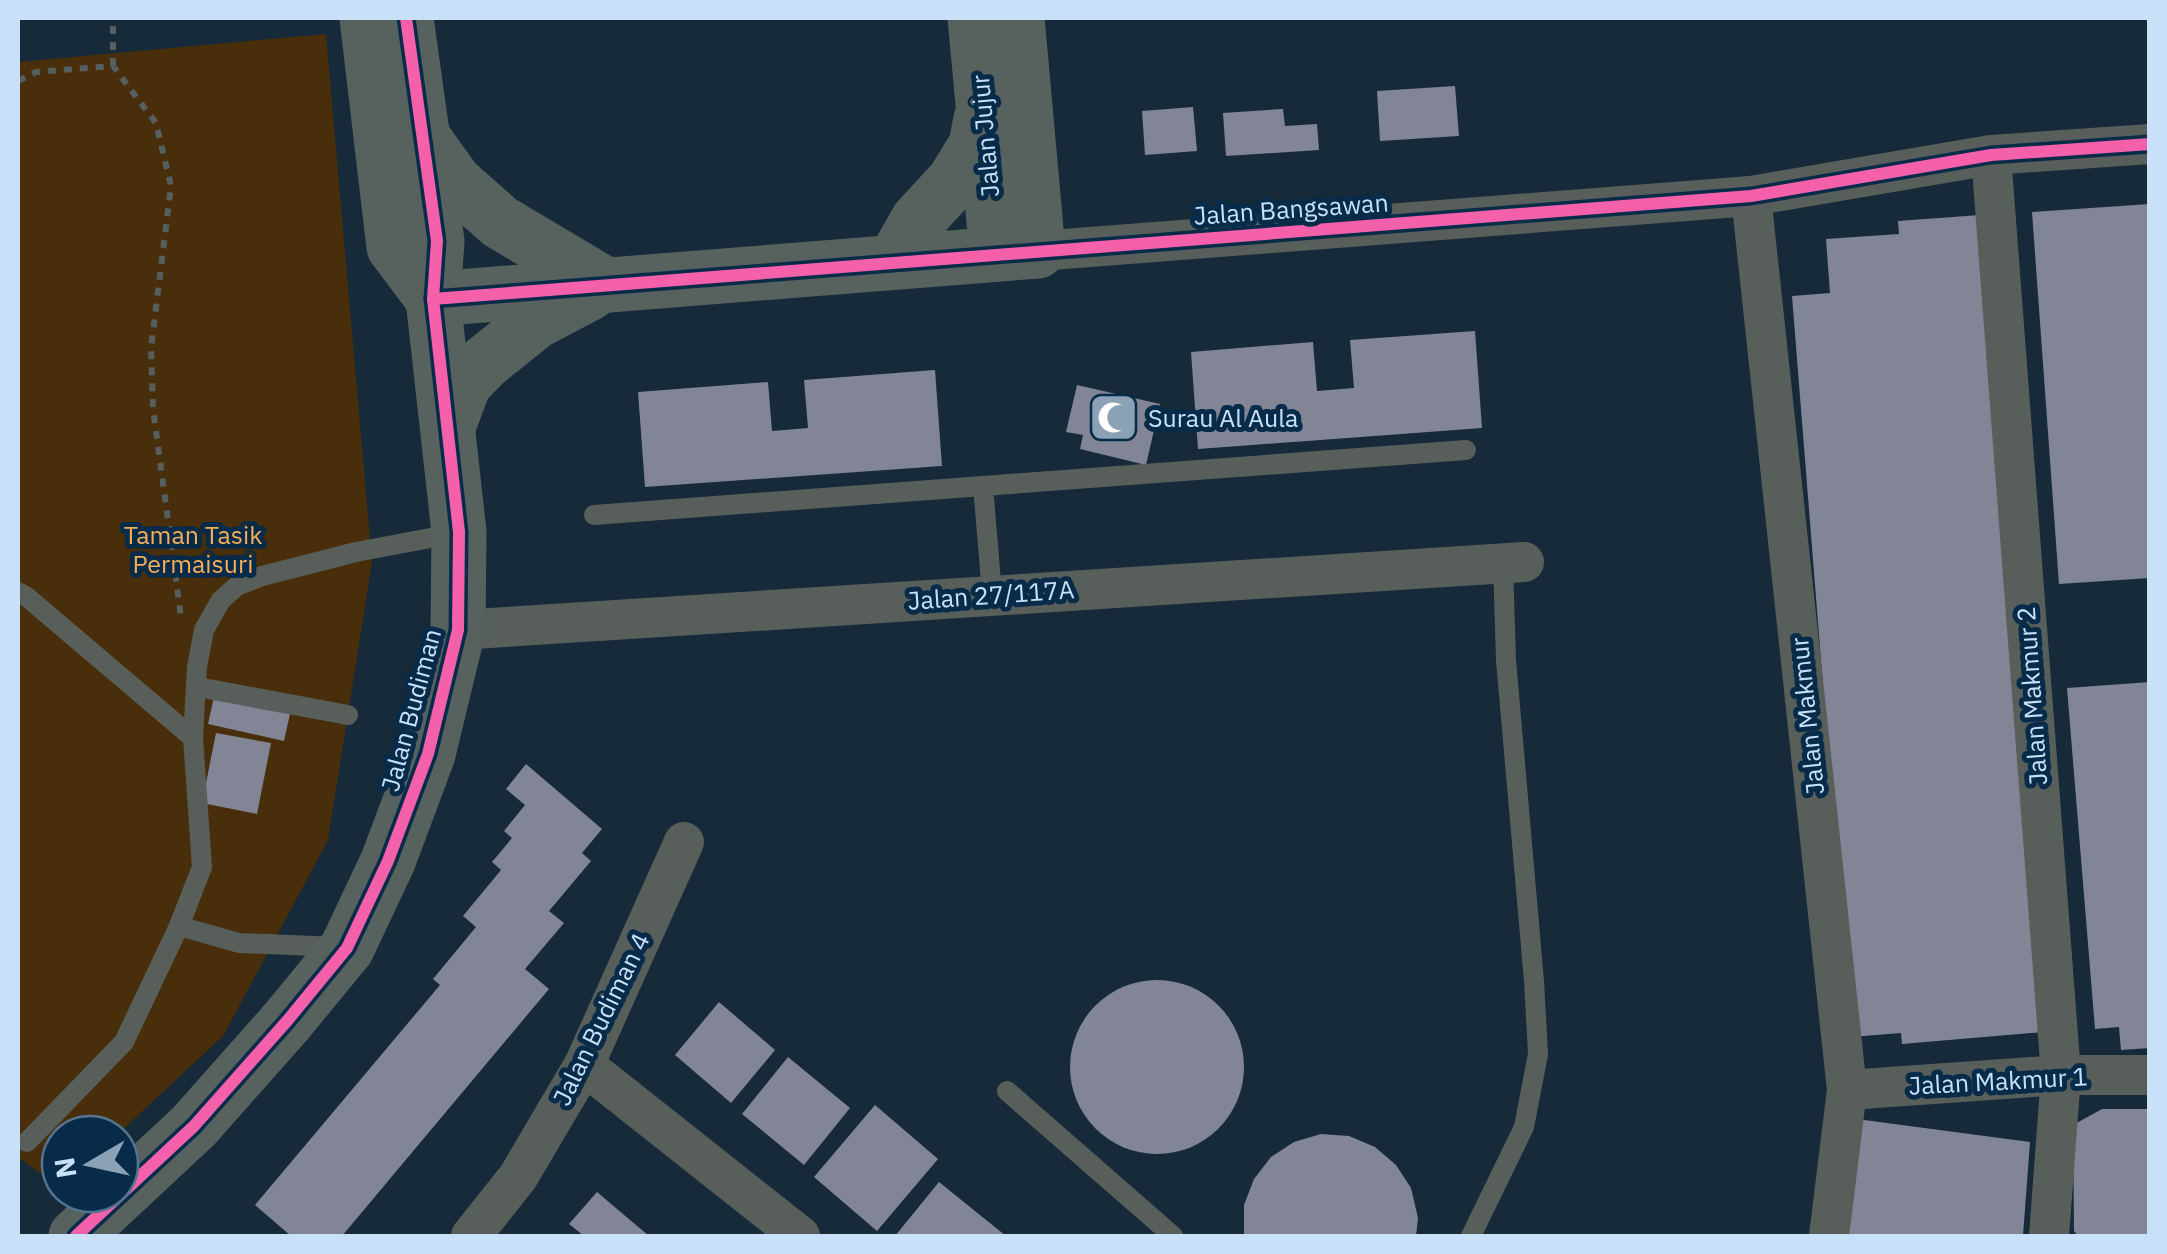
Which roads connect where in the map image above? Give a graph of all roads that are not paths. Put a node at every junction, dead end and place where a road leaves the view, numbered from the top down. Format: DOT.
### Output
graph roads {
  1 [pos="367,18"];
  2 [pos="406,18"];
  3 [pos="975,18"];
  4 [pos="1017,18"];
  5 [pos="982,112"];
  6 [pos="422,136"];
  7 [pos="2150,144"];
  8 [pos="1990,155"];
  9 [pos="1751,196"];
  10 [pos="1017,253"];
  11 [pos="894,262"];
  12 [pos="606,284"];
  13 [pos="433,300"];
  14 [pos="448,427"];
  15 [pos="1466,450"];
  16 [pos="982,486"];
  17 [pos="594,515"];
  18 [pos="459,532"];
  19 [pos="1513,562"];
  20 [pos="18,592"];
  21 [pos="992,594"];
  22 [pos="458,630"];
  23 [pos="198,687"];
  24 [pos="348,715"];
  25 [pos="193,738"];
  26 [pos="684,842"];
  27 [pos="179,926"];
  28 [pos="347,948"];
  29 [pos="584,1065"];
  30 [pos="2061,1076"];
  31 [pos="2150,1076"];
  32 [pos="1847,1090"];
  33 [pos="1007,1092"];
  34 [pos="27,1142"];
  35 [pos="76,1236"];
  36 [pos="471,1236"];
  37 [pos="800,1236"];
  38 [pos="1173,1236"];
  39 [pos="1471,1236"];
  40 [pos="1829,1236"];
  41 [pos="2049,1236"];
  1 -- 13 [label="street"];
  2 -- 6 [label="street, Jalan Budiman"];
  3 -- 5 [label="street, Jalan Jujur"];
  4 -- 10 [label="street, Jalan Jujur"];
  5 -- 10 [label="street, Jalan Jujur"];
  5 -- 11 [label="street"];
  6 -- 12 [label="street"];
  6 -- 13 [label="street, Jalan Budiman"];
  7 -- 8 [label="street, Jalan Bangsawan"];
  8 -- 9 [label="street, Jalan Bangsawan"];
  8 -- 30 [label="street, Jalan Makmur 2"];
  9 -- 10 [label="street, Jalan Bangsawan"];
  9 -- 32 [label="street, Jalan Makmur"];
  10 -- 11 [label="street, Jalan Bangsawan"];
  11 -- 12 [label="street, Jalan Bangsawan"];
  12 -- 13 [label="street, Jalan Bangsawan"];
  12 -- 14 [label="street"];
  13 -- 14 [label="street, Jalan Budiman"];
  14 -- 18 [label="street, Jalan Budiman"];
  15 -- 16 [label="lane"];
  16 -- 17 [label="lane"];
  16 -- 21 [label="lane"];
  18 -- 22 [label="street, Jalan Budiman"];
  18 -- 23 [label="lane"];
  19 -- 21 [label="street, Jalan 27/117A"];
  19 -- 39 [label="lane"];
  20 -- 25 [label="lane"];
  21 -- 22 [label="street, Jalan 27/117A"];
  22 -- 28 [label="street, Jalan Budiman"];
  23 -- 24 [label="lane"];
  23 -- 25 [label="lane"];
  25 -- 27 [label="lane"];
  26 -- 29 [label="street, Jalan Budiman 4"];
  27 -- 28 [label="lane"];
  27 -- 34 [label="lane"];
  28 -- 35 [label="street, Jalan Budiman"];
  29 -- 36 [label="street, Jalan Budiman 4"];
  29 -- 37 [label="street"];
  30 -- 31 [label="street, Jalan Makmur 1"];
  30 -- 32 [label="street, Jalan Makmur 1"];
  30 -- 41 [label="street, Jalan Makmur 2"];
  32 -- 40 [label="street, Jalan Makmur"];
  33 -- 38 [label="lane"];
}
